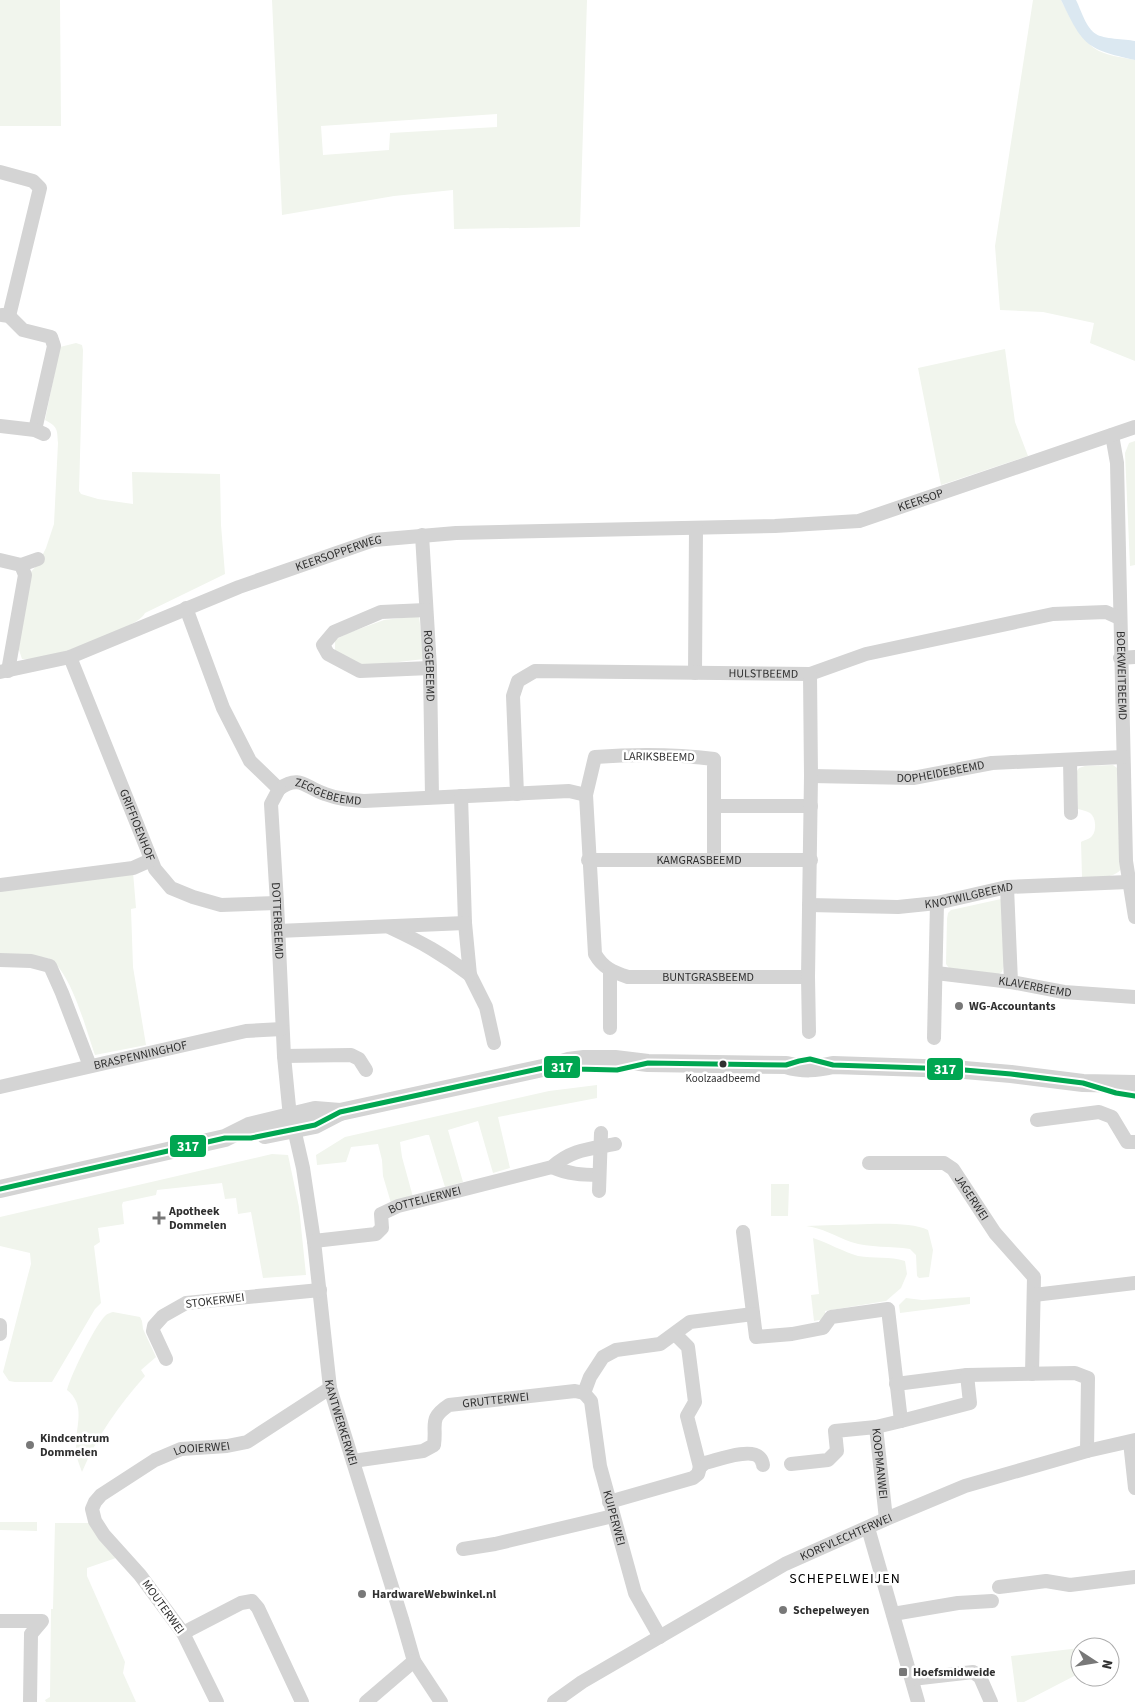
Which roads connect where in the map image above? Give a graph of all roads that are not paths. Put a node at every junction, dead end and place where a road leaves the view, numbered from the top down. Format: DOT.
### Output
graph roads {
  1 [pos="0,172"];
  2 [pos="5,315"];
  3 [pos="0,426"];
  4 [pos="1135,427"];
  5 [pos="1112,435"];
  6 [pos="696,528"];
  7 [pos="422,535"];
  8 [pos="38,559"];
  9 [pos="0,560"];
  10 [pos="20,565"];
  11 [pos="186,608"];
  12 [pos="426,610"];
  13 [pos="1119,618"];
  14 [pos="70,657"];
  15 [pos="1135,657"];
  16 [pos="1120,658"];
  17 [pos="430,668"];
  18 [pos="4,671"];
  19 [pos="695,673"];
  20 [pos="810,674"];
  21 [pos="1122,757"];
  22 [pos="1070,760"];
  23 [pos="811,776"];
  24 [pos="279,789"];
  25 [pos="517,794"];
  26 [pos="586,795"];
  27 [pos="461,796"];
  28 [pos="432,797"];
  29 [pos="714,806"];
  30 [pos="810,806"];
  31 [pos="1071,813"];
  32 [pos="714,859"];
  33 [pos="151,860"];
  34 [pos="588,860"];
  35 [pos="811,860"];
  36 [pos="1130,861"];
  37 [pos="1128,882"];
  38 [pos="0,885"];
  39 [pos="1007,887"];
  40 [pos="277,903"];
  41 [pos="937,903"];
  42 [pos="809,905"];
  43 [pos="1135,917"];
  44 [pos="465,923"];
  45 [pos="388,926"];
  46 [pos="278,931"];
  47 [pos="0,960"];
  48 [pos="610,971"];
  49 [pos="936,973"];
  50 [pos="470,976"];
  51 [pos="808,977"];
  52 [pos="1011,982"];
  53 [pos="1135,997"];
  54 [pos="610,1028"];
  55 [pos="282,1029"];
  56 [pos="808,1032"];
  57 [pos="934,1038"];
  58 [pos="494,1042"];
  59 [pos="284,1056"];
  60 [pos="90,1066"];
  61 [pos="366,1070"];
  62 [pos="1083,1083"];
  63 [pos="1135,1084"];
  64 [pos="0,1087"];
  65 [pos="1135,1096"];
  66 [pos="1037,1120"];
  67 [pos="293,1122"];
  68 [pos="600,1140"];
  69 [pos="1135,1142"];
  70 [pos="615,1144"];
  71 [pos="869,1163"];
  72 [pos="552,1167"];
  73 [pos="599,1175"];
  74 [pos="0,1189"];
  75 [pos="599,1191"];
  76 [pos="743,1232"];
  77 [pos="314,1242"];
  78 [pos="1135,1283"];
  79 [pos="320,1290"];
  80 [pos="1034,1295"];
  81 [pos="753,1314"];
  82 [pos="0,1325"];
  83 [pos="0,1334"];
  84 [pos="675,1334"];
  85 [pos="166,1358"];
  86 [pos="1032,1374"];
  87 [pos="967,1375"];
  88 [pos="896,1384"];
  89 [pos="330,1388"];
  90 [pos="584,1393"];
  91 [pos="901,1421"];
  92 [pos="876,1427"];
  93 [pos="1132,1441"];
  94 [pos="1086,1451"];
  95 [pos="352,1460"];
  96 [pos="791,1464"];
  97 [pos="763,1465"];
  98 [pos="700,1466"];
  99 [pos="1135,1488"];
  100 [pos="611,1509"];
  101 [pos="886,1519"];
  102 [pos="95,1521"];
  103 [pos="868,1528"];
  104 [pos="463,1549"];
  105 [pos="1135,1577"];
  106 [pos="999,1587"];
  107 [pos="992,1602"];
  108 [pos="892,1614"];
  109 [pos="0,1621"];
  110 [pos="183,1633"];
  111 [pos="660,1637"];
  112 [pos="414,1661"];
  113 [pos="912,1679"];
  114 [pos="30,1702"];
  115 [pos="216,1702"];
  116 [pos="302,1702"];
  117 [pos="366,1702"];
  118 [pos="441,1702"];
  119 [pos="554,1702"];
  120 [pos="918,1702"];
  121 [pos="991,1702"];
  1 -- 2 [label="street"];
  2 -- 3 [label="street"];
  4 -- 5 [label="street, KEERSOP"];
  5 -- 6 [label="street, KEERSOP"];
  5 -- 13 [label="street, BOEKWEITBEEMD"];
  6 -- 7 [label="street, KEERSOPPERWEG"];
  6 -- 19 [label="street"];
  7 -- 11 [label="street, KEERSOPPERWEG"];
  7 -- 12 [label="street, ROGGEBEEMD"];
  8 -- 10 [label="street"];
  9 -- 10 [label="street"];
  10 -- 18 [label="street"];
  11 -- 14 [label="street, KEERSOPPERWEG"];
  11 -- 24 [label="street, ZEGGEBEEMD"];
  12 -- 17 [label="street, ROGGEBEEMD"];
  12 -- 17 [label="street"];
  13 -- 16 [label="street, BOEKWEITBEEMD"];
  13 -- 20 [label="street, HULSTBEEMD"];
  14 -- 18 [label="street, KEERSOPPERWEG"];
  14 -- 33 [label="street, GRIFFIOENHOF"];
  15 -- 16 [label="street"];
  16 -- 21 [label="street, BOEKWEITBEEMD"];
  17 -- 28 [label="street, ROGGEBEEMD"];
  19 -- 20 [label="street, HULSTBEEMD"];
  19 -- 25 [label="street, HULSTBEEMD"];
  20 -- 23 [label="street"];
  21 -- 22 [label="street, DOPHEIDEBEEMD"];
  21 -- 36 [label="street, BOEKWEITBEEMD"];
  22 -- 23 [label="street, DOPHEIDEBEEMD"];
  22 -- 31 [label="street"];
  23 -- 30 [label="street"];
  24 -- 28 [label="street, ZEGGEBEEMD"];
  24 -- 40 [label="street, DOTTERBEEMD"];
  25 -- 26 [label="street, ZEGGEBEEMD"];
  25 -- 27 [label="street, ZEGGEBEEMD"];
  26 -- 29 [label="street, LARIKSBEEMD"];
  26 -- 34 [label="street"];
  27 -- 28 [label="street, ZEGGEBEEMD"];
  27 -- 44 [label="street"];
  29 -- 30 [label="street"];
  29 -- 32 [label="street, LARIKSBEEMD"];
  30 -- 35 [label="street"];
  32 -- 34 [label="street, KAMGRASBEEMD"];
  32 -- 35 [label="street, KAMGRASBEEMD"];
  33 -- 38 [label="street"];
  33 -- 40 [label="street, GRIFFIOENHOF"];
  34 -- 48 [label="street"];
  35 -- 42 [label="street"];
  36 -- 37 [label="street, BOEKWEITBEEMD"];
  37 -- 39 [label="street, KNOTWILGBEEMD"];
  37 -- 43 [label="street, BOEKWEITBEEMD"];
  39 -- 41 [label="street, KNOTWILGBEEMD"];
  39 -- 52 [label="street"];
  40 -- 46 [label="street, DOTTERBEEMD"];
  41 -- 42 [label="street, KNOTWILGBEEMD"];
  41 -- 49 [label="street"];
  42 -- 51 [label="street"];
  44 -- 45 [label="street"];
  44 -- 50 [label="street"];
  45 -- 46 [label="street"];
  45 -- 50 [label="street"];
  46 -- 55 [label="street, DOTTERBEEMD"];
  47 -- 60 [label="street"];
  48 -- 51 [label="street, BUNTGRASBEEMD"];
  48 -- 54 [label="street"];
  49 -- 52 [label="street, KLAVERBEEMD"];
  49 -- 57 [label="street"];
  50 -- 58 [label="street"];
  51 -- 56 [label="street"];
  52 -- 53 [label="street, KLAVERBEEMD"];
  55 -- 59 [label="street, DOTTERBEEMD"];
  55 -- 60 [label="street, BRASPENNINGHOF"];
  59 -- 61 [label="street"];
  59 -- 67 [label="street, DOTTERBEEMD"];
  60 -- 64 [label="street, BRASPENNINGHOF"];
  62 -- 63 [label="street"];
  62 -- 65 [label="street"];
  62 -- 67 [label="street"];
  66 -- 69 [label="street"];
  67 -- 74 [label="street"];
  67 -- 77 [label="street, KANTWERKERWEI"];
  68 -- 70 [label="street, BOTTELIERWEI"];
  68 -- 72 [label="street, BOTTELIERWEI"];
  68 -- 73 [label="street"];
  71 -- 80 [label="street, JAGERWEI"];
  72 -- 73 [label="street"];
  72 -- 77 [label="street, BOTTELIERWEI"];
  73 -- 75 [label="street"];
  76 -- 81 [label="street"];
  77 -- 79 [label="street, KANTWERKERWEI"];
  78 -- 80 [label="street"];
  79 -- 85 [label="street, STOKERWEI"];
  79 -- 89 [label="street, KANTWERKERWEI"];
  80 -- 86 [label="street, JAGERWEI"];
  81 -- 84 [label="street"];
  81 -- 88 [label="street"];
  82 -- 83 [label="street"];
  84 -- 90 [label="street"];
  84 -- 98 [label="street"];
  86 -- 87 [label="street"];
  86 -- 94 [label="street"];
  87 -- 88 [label="street"];
  87 -- 91 [label="street"];
  88 -- 91 [label="street"];
  89 -- 95 [label="street, KANTWERKERWEI"];
  89 -- 102 [label="street, LOOIERWEI"];
  90 -- 95 [label="street, GRUTTERWEI"];
  90 -- 100 [label="street, KUIPERWEI"];
  91 -- 92 [label="street"];
  92 -- 96 [label="street, KOOPMANWEI"];
  92 -- 101 [label="street, KOOPMANWEI"];
  93 -- 94 [label="street, KORFVLECHTERWEI"];
  93 -- 99 [label="street"];
  94 -- 101 [label="street, KORFVLECHTERWEI"];
  95 -- 112 [label="street, KANTWERKERWEI"];
  97 -- 98 [label="street"];
  98 -- 100 [label="street"];
  100 -- 104 [label="street"];
  100 -- 111 [label="street, KUIPERWEI"];
  101 -- 103 [label="street, KORFVLECHTERWEI"];
  102 -- 110 [label="street, MOUTERWEI"];
  103 -- 108 [label="street"];
  103 -- 111 [label="street, KORFVLECHTERWEI"];
  105 -- 106 [label="street"];
  107 -- 108 [label="street"];
  108 -- 113 [label="street"];
  109 -- 114 [label="street"];
  110 -- 115 [label="street, MOUTERWEI"];
  110 -- 116 [label="street"];
  111 -- 119 [label="street, KORFVLECHTERWEI"];
  112 -- 117 [label="street"];
  112 -- 118 [label="street, KANTWERKERWEI"];
  113 -- 120 [label="street"];
  113 -- 121 [label="street"];
}
